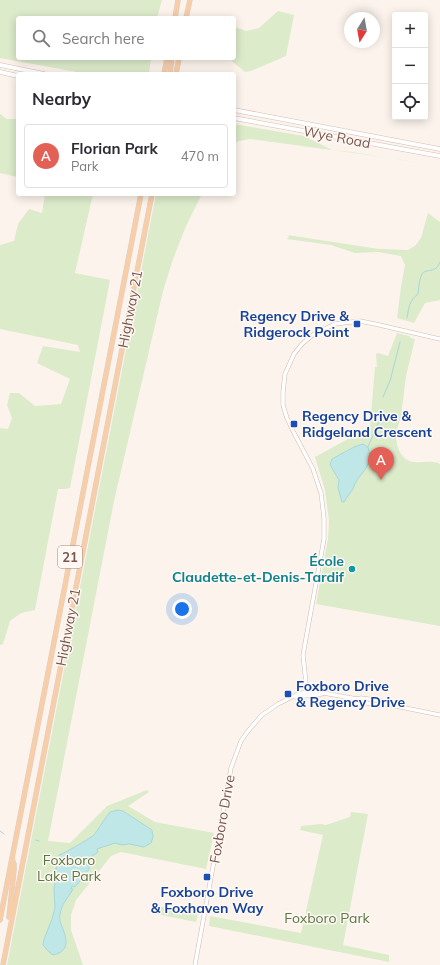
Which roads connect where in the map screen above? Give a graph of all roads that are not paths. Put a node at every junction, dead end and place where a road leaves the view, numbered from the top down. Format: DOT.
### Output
graph roads {
  1 [pos="178,0"];
  2 [pos="190,0"];
  3 [pos="175,16"];
  4 [pos="186,16"];
  5 [pos="167,60"];
  6 [pos="172,60"];
  7 [pos="179,60"];
  8 [pos="0,65"];
  9 [pos="0,72"];
  10 [pos="34,72"];
  11 [pos="164,72"];
  12 [pos="170,72"];
  13 [pos="176,72"];
  14 [pos="16,76"];
  15 [pos="236,110"];
  16 [pos="236,118"];
  17 [pos="440,149"];
  18 [pos="440,156"];
  19 [pos="141,196"];
  20 [pos="152,196"];
  21 [pos="440,339"];
  22 [pos="307,692"];
  23 [pos="326,694"];
  24 [pos="292,698"];
  25 [pos="440,715"];
  26 [pos="12,858"];
  27 [pos="0,920"];
  28 [pos="9,930"];
  29 [pos="3,965"];
  30 [pos="195,965"];
  1 -- 3 [label="main road"];
  2 -- 4 [label="main road"];
  5 -- 11 [label="main road"];
  6 -- 12 [label="main road"];
  7 -- 13 [label="main road"];
  8 -- 10 [label="main road"];
  9 -- 14 [label="main road"];
  15 -- 17 [label="main road, Wye Road"];
  16 -- 18 [label="main road, Wye Road"];
  19 -- 26 [label="main road, Highway 21 / 21"];
  20 -- 28 [label="main road, Highway 21 / 21"];
  21 -- 22 [label="street"];
  22 -- 23 [label="street, Foxboro Drive"];
  22 -- 24 [label="street, Foxboro Drive"];
  23 -- 24 [label="street, Foxboro Drive"];
  23 -- 25 [label="street, Foxboro Drive"];
  24 -- 30 [label="street, Foxboro Drive"];
  26 -- 27 [label="main road, Highway 21 / 21"];
  26 -- 28 [label="main road"];
  28 -- 29 [label="main road, Highway 21 / 21"];
}
